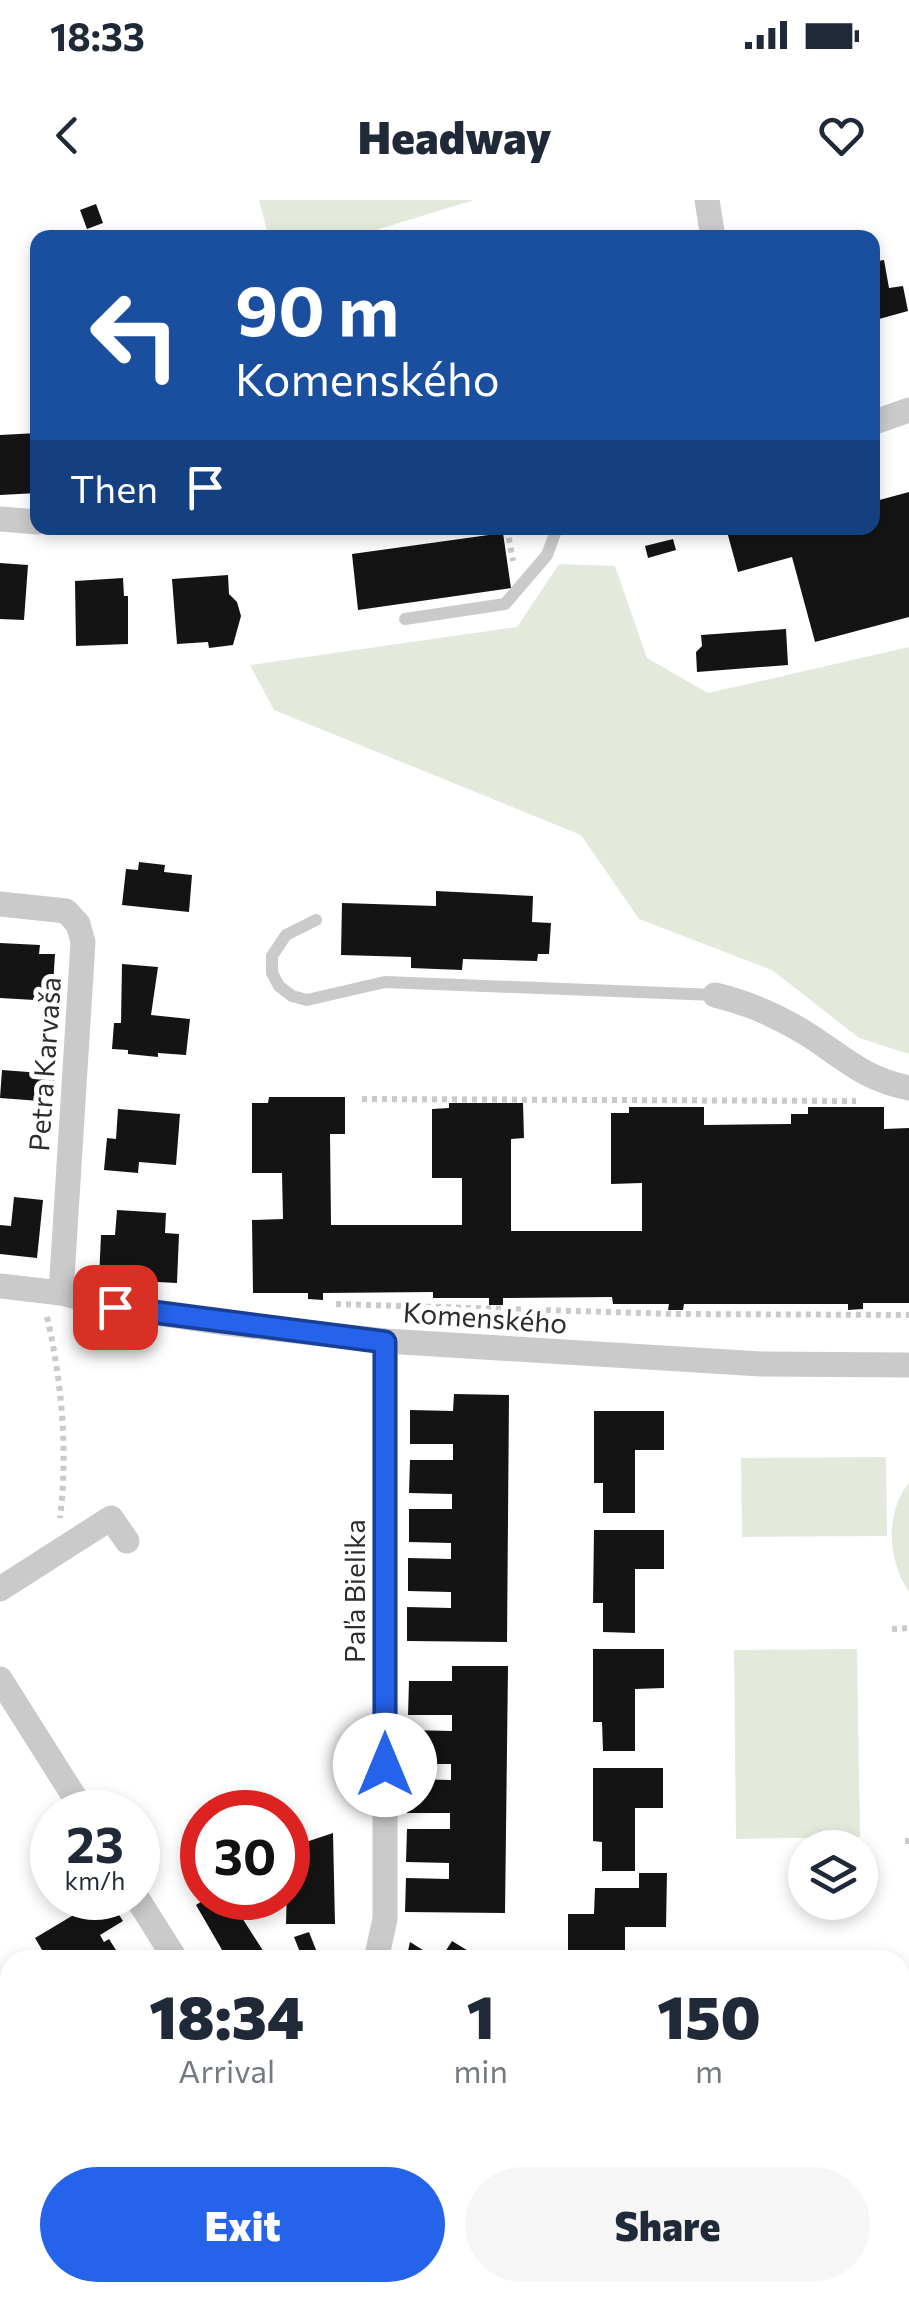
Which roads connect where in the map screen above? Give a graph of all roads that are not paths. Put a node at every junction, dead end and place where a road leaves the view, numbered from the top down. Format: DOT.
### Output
graph roads {
  1 [pos="707,200"];
  2 [pos="712,230"];
  3 [pos="909,410"];
  4 [pos="880,420"];
  5 [pos="0,518"];
  6 [pos="30,521"];
  7 [pos="554,535"];
  8 [pos="405,619"];
  9 [pos="0,904"];
  10 [pos="316,920"];
  11 [pos="715,995"];
  12 [pos="909,1088"];
  13 [pos="0,1286"];
  14 [pos="51,1292"];
  15 [pos="385,1342"];
  16 [pos="909,1365"];
  17 [pos="127,1540"];
  18 [pos="0,1589"];
  19 [pos="0,1679"];
  20 [pos="70,1790"];
  21 [pos="151,1920"];
  22 [pos="170,1950"];
  23 [pos="378,1950"];
  1 -- 2 [label="street"];
  3 -- 4 [label="street"];
  5 -- 6 [label="street"];
  7 -- 8 [label="lane"];
  9 -- 14 [label="street, Petra Karvaša"];
  10 -- 11 [label="lane"];
  11 -- 12 [label="street"];
  13 -- 14 [label="street, Komenského"];
  14 -- 15 [label="street, Komenského"];
  15 -- 16 [label="street, Komenského"];
  15 -- 23 [label="street, Paľa Bielika"];
  17 -- 18 [label="street"];
  19 -- 20 [label="street"];
  21 -- 22 [label="street"];
}
